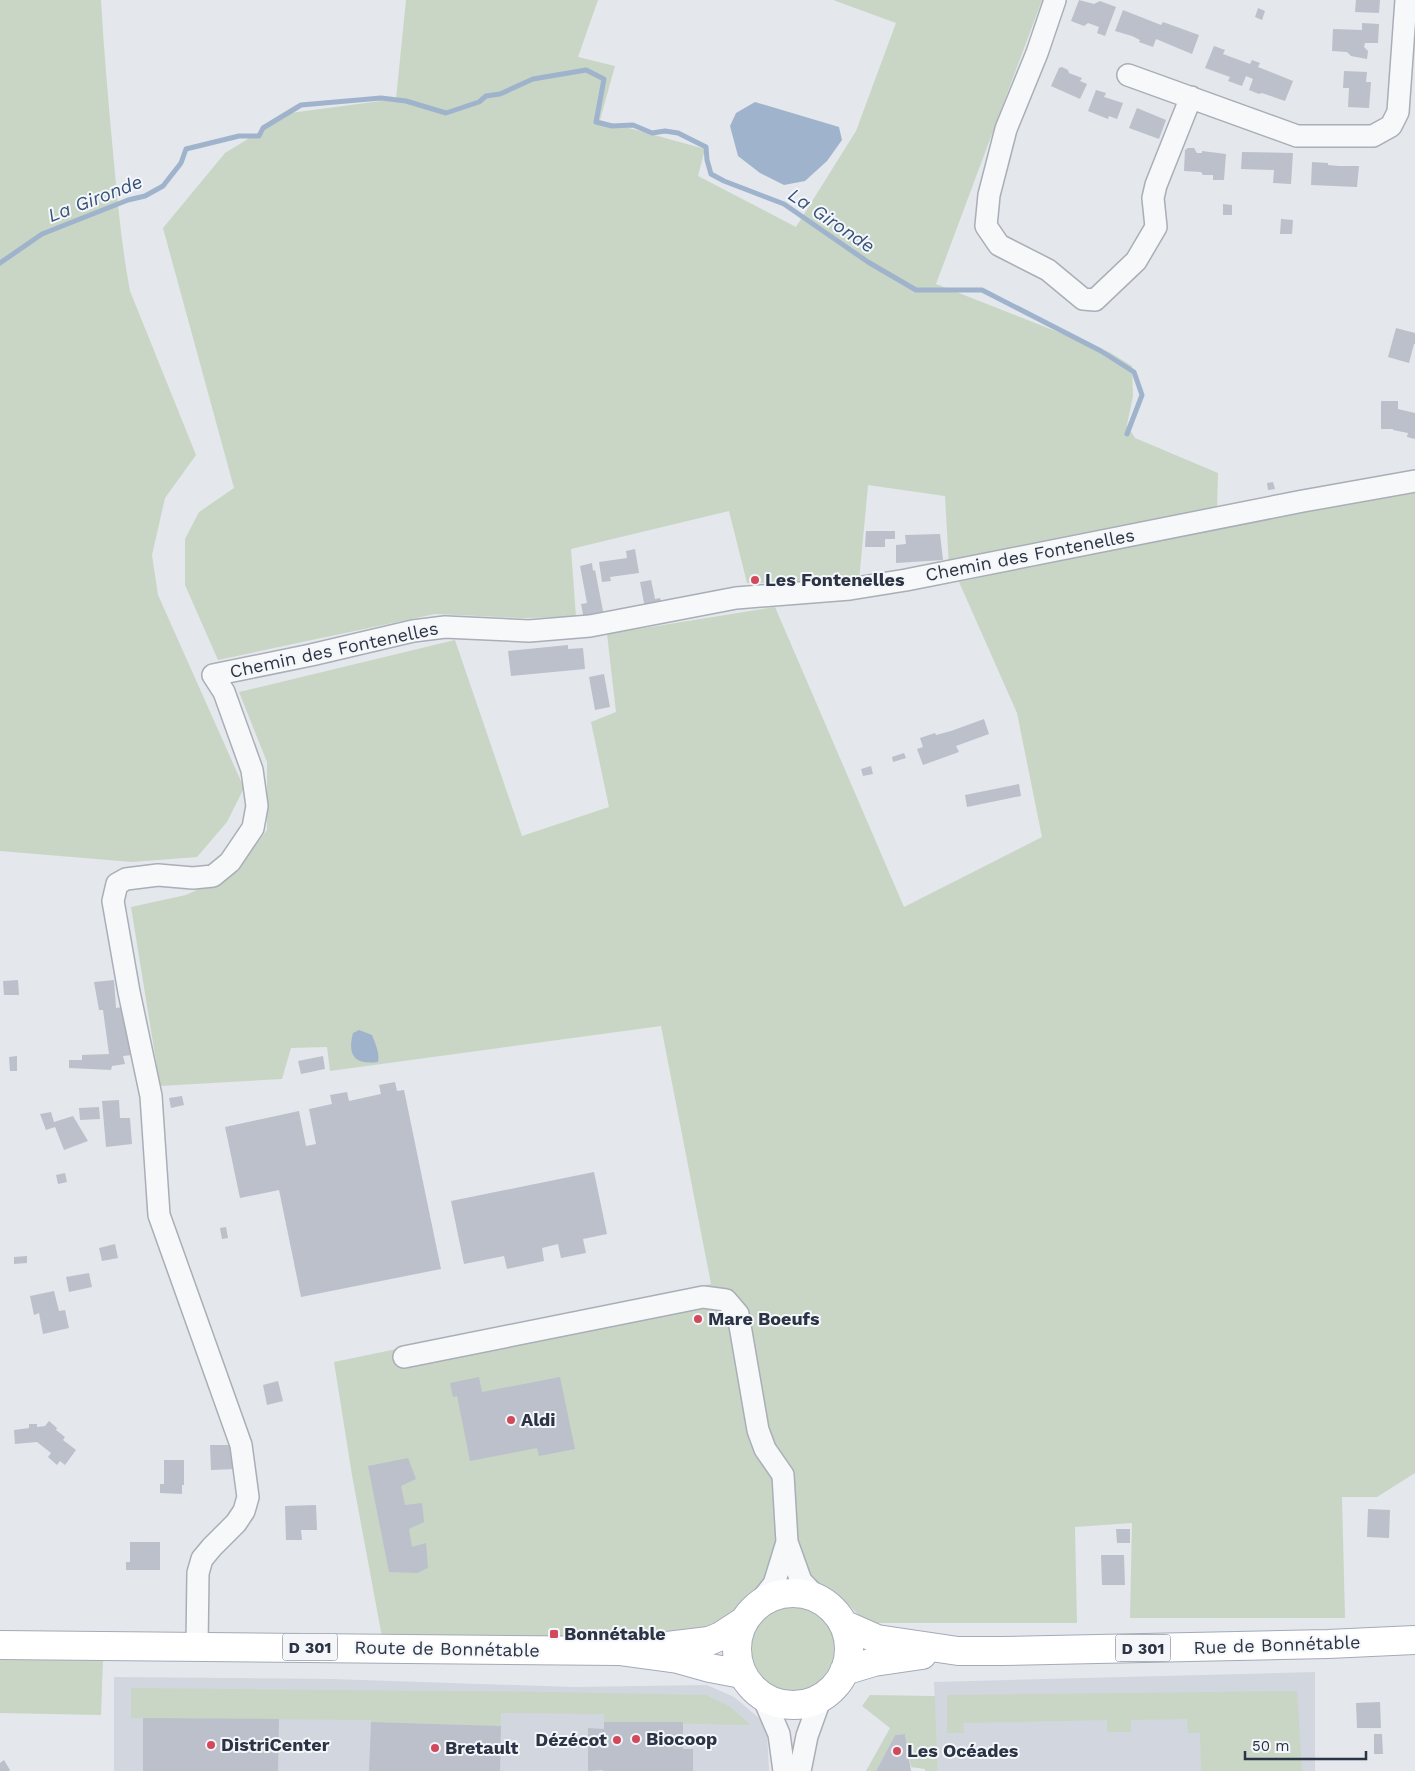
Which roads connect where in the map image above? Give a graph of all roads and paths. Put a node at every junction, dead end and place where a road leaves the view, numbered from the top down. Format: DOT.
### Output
graph roads {
  1 [pos="1055,0"];
  2 [pos="1406,0"];
  3 [pos="1128,75"];
  4 [pos="1191,98"];
  5 [pos="1408,482"];
  6 [pos="404,1357"];
  7 [pos="787,1542"];
  8 [pos="820,1600"];
  9 [pos="751,1612"];
  10 [pos="843,1624"];
  11 [pos="1415,1640"];
  12 [pos="0,1645"];
  13 [pos="197,1646"];
  14 [pos="619,1651"];
  15 [pos="958,1651"];
  16 [pos="844,1672"];
  17 [pos="742,1674"];
  18 [pos="763,1697"];
  19 [pos="821,1697"];
  20 [pos="784,1771"];
  21 [pos="800,1771"];
  1 -- 4 [label="street"];
  2 -- 4 [label="street"];
  3 -- 4 [label="street"];
  5 -- 13 [label="street, Chemin des Fontenelles"];
  6 -- 7 [label="street"];
  7 -- 8 [label="street"];
  7 -- 9 [label="street"];
  8 -- 9 [label="main road"];
  8 -- 10 [label="main road"];
  9 -- 14 [label="main road, D 301"];
  9 -- 17 [label="main road"];
  10 -- 15 [label="main road, D 301"];
  10 -- 16 [label="main road"];
  11 -- 15 [label="main road, Rue de Bonnétable / D 301"];
  12 -- 13 [label="main road, Route de Bonnétable / D 301"];
  13 -- 14 [label="main road, Route de Bonnétable / D 301"];
  14 -- 17 [label="main road, Route de Bonnétable / D 301"];
  15 -- 16 [label="main road, D 301"];
  16 -- 19 [label="main road"];
  17 -- 18 [label="main road"];
  18 -- 19 [label="main road"];
  18 -- 20 [label="street"];
  19 -- 21 [label="street"];
}
